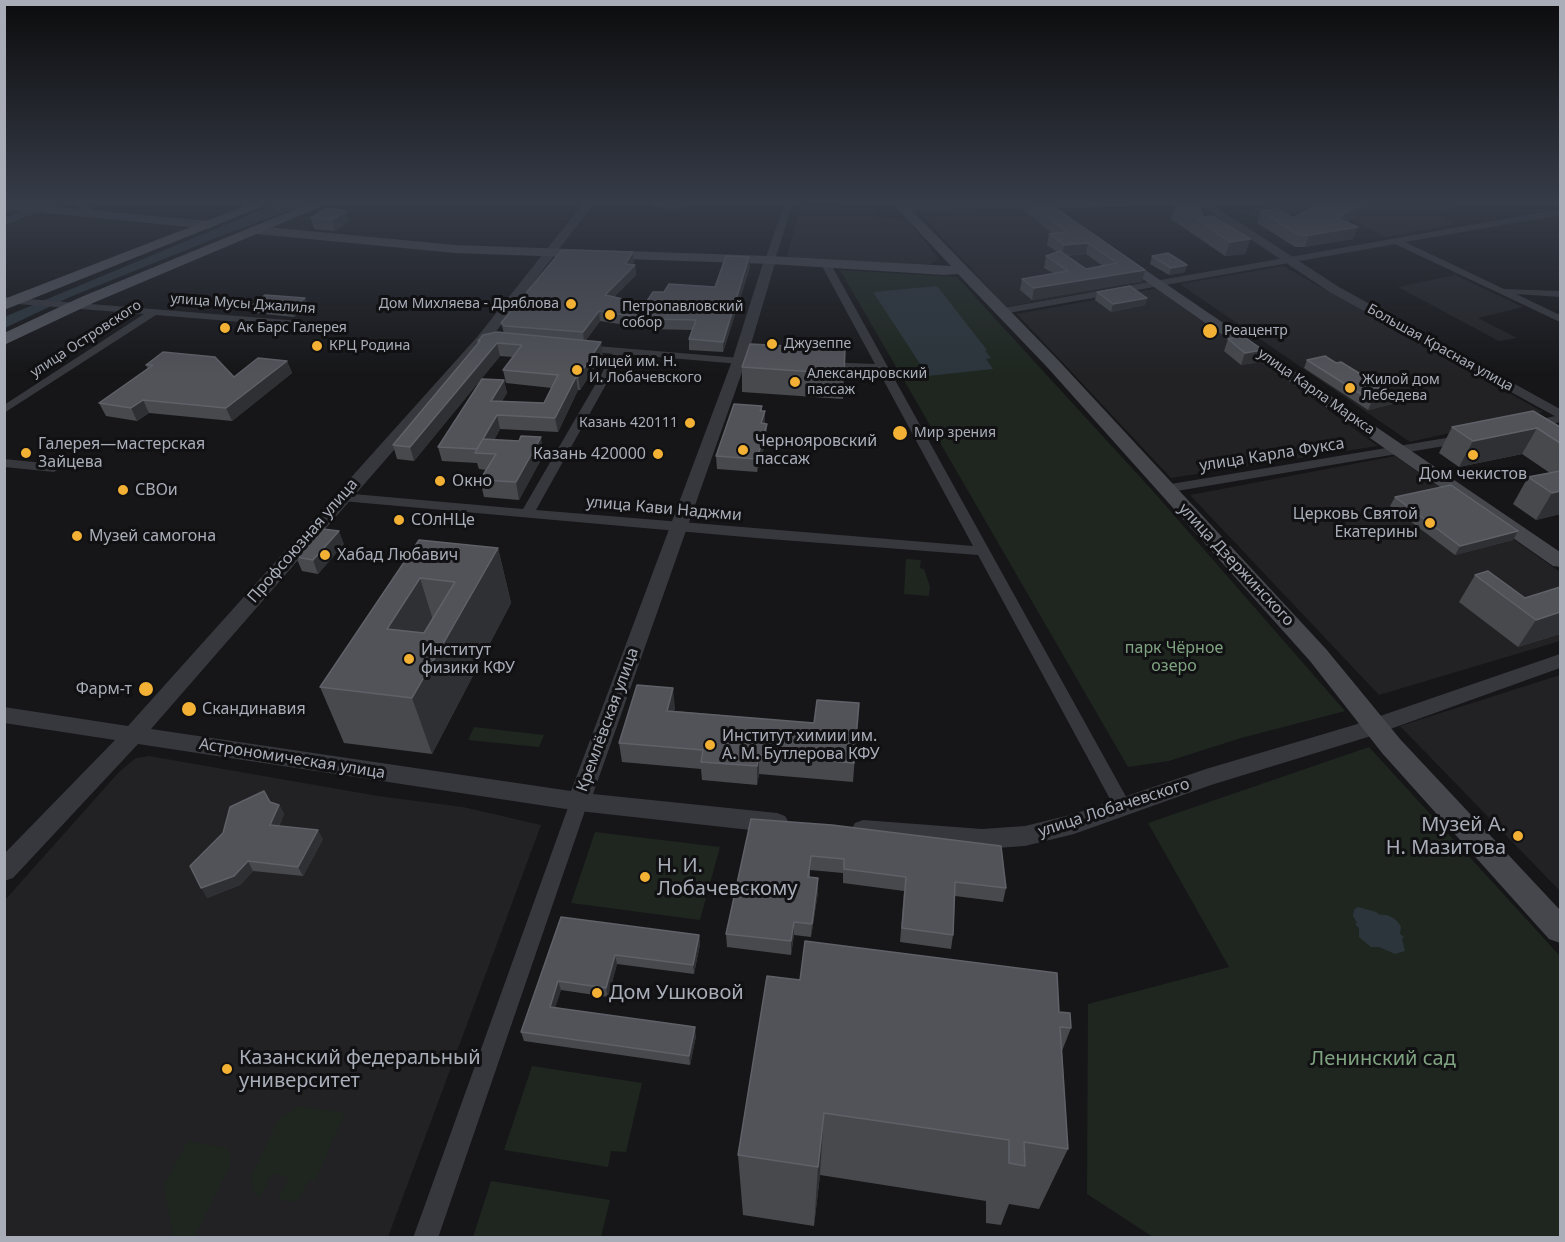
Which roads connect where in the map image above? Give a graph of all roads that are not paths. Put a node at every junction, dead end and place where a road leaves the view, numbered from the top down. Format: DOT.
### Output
graph roads {
  1 [pos="122,260"];
  2 [pos="178,260"];
  3 [pos="547,260"];
  4 [pos="742,260"];
  5 [pos="954,260"];
  6 [pos="1128,260"];
  7 [pos="1288,260"];
  8 [pos="1436,260"];
  9 [pos="770,261"];
  10 [pos="829,264"];
  11 [pos="963,269"];
  12 [pos="1162,283"];
  13 [pos="1501,291"];
  14 [pos="1560,294"];
  15 [pos="12,302"];
  16 [pos="71,305"];
  17 [pos="1003,311"];
  18 [pos="154,312"];
  19 [pos="1560,319"];
  20 [pos="337,327"];
  21 [pos="4,340"];
  22 [pos="576,348"];
  23 [pos="619,352"];
  24 [pos="739,361"];
  25 [pos="768,363"];
  26 [pos="812,364"];
  27 [pos="881,367"];
  28 [pos="4,410"];
  29 [pos="1560,417"];
  30 [pos="1522,428"];
  31 [pos="1481,436"];
  32 [pos="1405,450"];
  33 [pos="4,463"];
  34 [pos="54,468"];
  35 [pos="1165,489"];
  36 [pos="342,497"];
  37 [pos="527,514"];
  38 [pos="677,527"];
  39 [pos="983,551"];
  40 [pos="1560,553"];
  41 [pos="1560,561"];
  42 [pos="1560,661"];
  43 [pos="4,716"];
  44 [pos="1375,725"];
  45 [pos="133,735"];
  46 [pos="579,802"];
  47 [pos="1124,807"];
  48 [pos="800,825"];
  49 [pos="845,829"];
  50 [pos="4,871"];
  51 [pos="1560,930"];
  52 [pos="425,1238"];
  1 -- 15 [label="main road"];
  2 -- 16 [label="main road"];
  3 -- 36 [label="street, Профсоюзная улица"];
  4 -- 9 [label="main road"];
  5 -- 11 [label="main road, улица Дзержинского"];
  6 -- 12 [label="main road, улица Карла Маркса"];
  7 -- 12 [label="street"];
  7 -- 29 [label="street, Большая Красная улица"];
  8 -- 13 [label="street"];
  9 -- 10 [label="main road"];
  9 -- 24 [label="street, Кремлёвская улица"];
  10 -- 11 [label="main road"];
  10 -- 27 [label="street"];
  11 -- 17 [label="main road, улица Дзержинского"];
  12 -- 17 [label="street"];
  12 -- 32 [label="main road, улица Карла Маркса"];
  13 -- 14 [label="street"];
  13 -- 19 [label="street"];
  15 -- 16 [label="street, улица Мусы Джалиля"];
  16 -- 18 [label="street, улица Мусы Джалиля"];
  16 -- 21 [label="main road"];
  17 -- 35 [label="main road, улица Дзержинского"];
  18 -- 20 [label="street, улица Мусы Джалиля"];
  18 -- 28 [label="street, улица Островского"];
  22 -- 23 [label="street"];
  23 -- 24 [label="street"];
  23 -- 37 [label="street"];
  24 -- 25 [label="street"];
  24 -- 38 [label="street, Кремлёвская улица"];
  26 -- 27 [label="street"];
  27 -- 39 [label="street"];
  29 -- 30 [label="street"];
  31 -- 32 [label="street, улица Карла Фукса"];
  32 -- 35 [label="street, улица Карла Фукса"];
  32 -- 40 [label="main road, улица Карла Маркса"];
  32 -- 41 [label="main road, улица Карла Маркса"];
  33 -- 34 [label="street"];
  35 -- 44 [label="main road, улица Дзержинского"];
  36 -- 37 [label="street, улица Кави Наджми"];
  36 -- 45 [label="street, Профсоюзная улица"];
  37 -- 38 [label="street, улица Кави Наджми"];
  38 -- 39 [label="street, улица Кави Наджми"];
  38 -- 46 [label="street, Кремлёвская улица"];
  39 -- 47 [label="street"];
  42 -- 44 [label="street, улица Лобачевского"];
  43 -- 45 [label="street, Астрономическая улица"];
  44 -- 47 [label="street, улица Лобачевского"];
  44 -- 51 [label="main road, улица Дзержинского"];
  45 -- 46 [label="street, Астрономическая улица"];
  45 -- 50 [label="street, Профсоюзная улица"];
  46 -- 48 [label="street"];
  46 -- 52 [label="street, Кремлёвская улица"];
  47 -- 49 [label="street, улица Лобачевского"];
}
